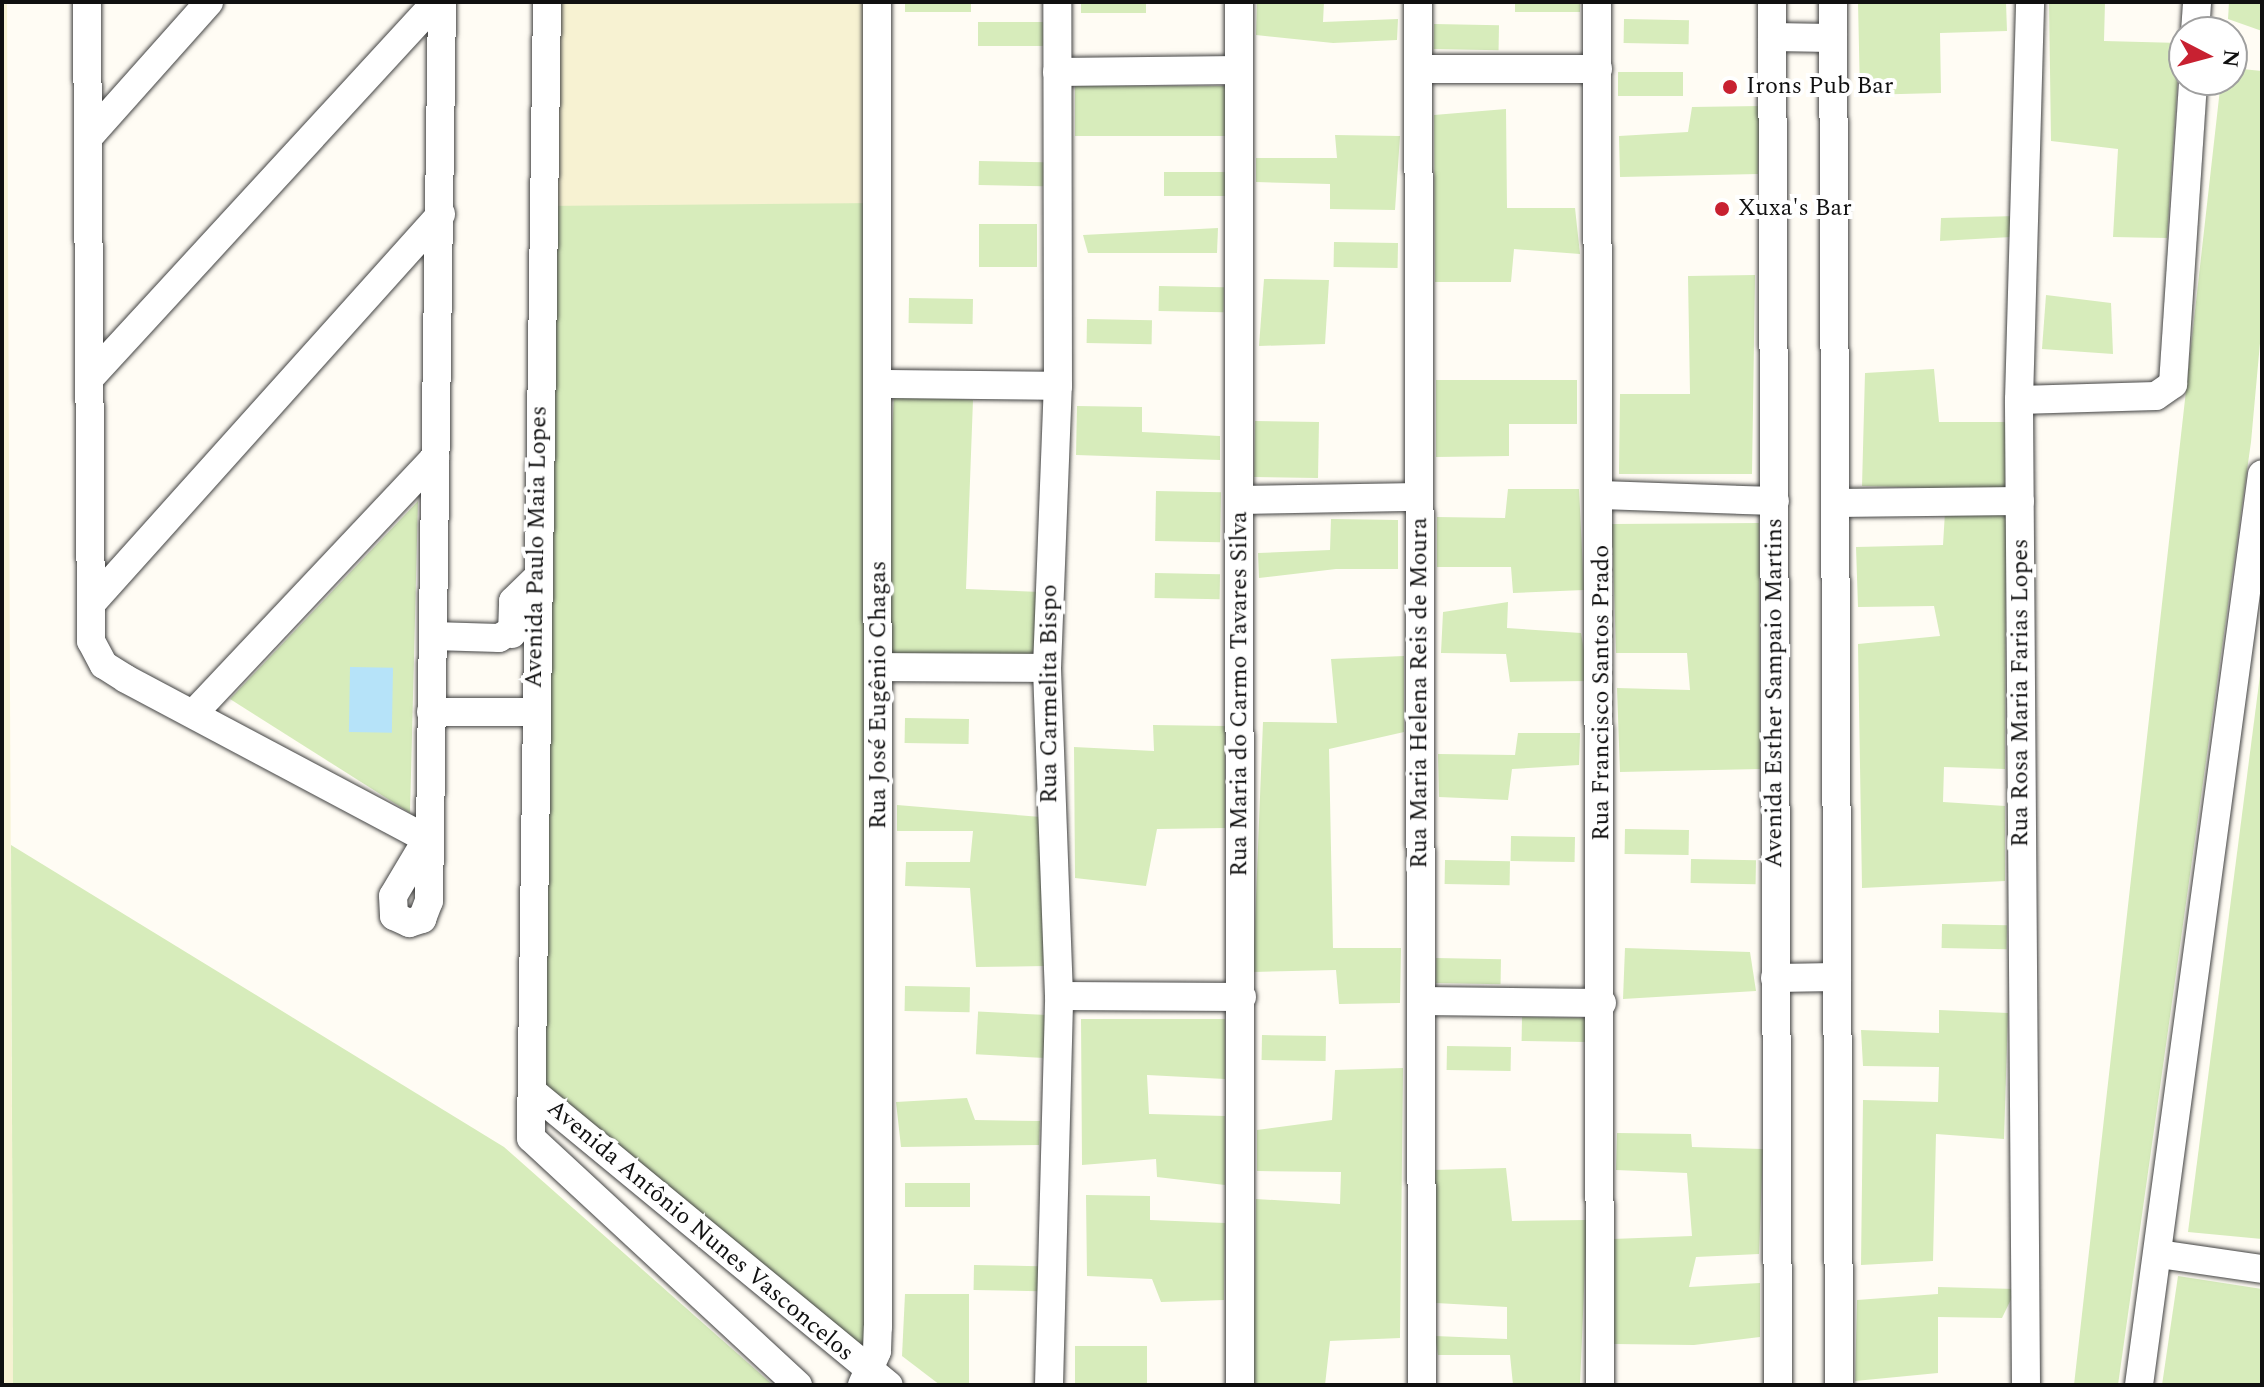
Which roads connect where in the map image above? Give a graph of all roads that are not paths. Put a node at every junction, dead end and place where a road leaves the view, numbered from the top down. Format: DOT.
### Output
graph roads {
  1 [pos="87,2"];
  2 [pos="209,2"];
  3 [pos="439,2"];
  4 [pos="547,2"];
  5 [pos="877,2"];
  6 [pos="1057,2"];
  7 [pos="1239,2"];
  8 [pos="1418,2"];
  9 [pos="1597,2"];
  10 [pos="1772,2"];
  11 [pos="1833,2"];
  12 [pos="2030,2"];
  13 [pos="1772,37"];
  14 [pos="1833,38"];
  15 [pos="1419,69"];
  16 [pos="1598,69"];
  17 [pos="1239,70"];
  18 [pos="1057,72"];
  19 [pos="2192,96"];
  20 [pos="88,138"];
  21 [pos="441,214"];
  22 [pos="89,379"];
  23 [pos="880,384"];
  24 [pos="1058,386"];
  25 [pos="2019,400"];
  26 [pos="435,457"];
  27 [pos="2262,474"];
  28 [pos="1601,495"];
  29 [pos="1419,497"];
  30 [pos="1240,500"];
  31 [pos="1775,501"];
  32 [pos="2020,501"];
  33 [pos="1835,503"];
  34 [pos="538,577"];
  35 [pos="91,604"];
  36 [pos="537,616"];
  37 [pos="512,634"];
  38 [pos="433,636"];
  39 [pos="880,667"];
  40 [pos="1047,668"];
  41 [pos="195,712"];
  42 [pos="431,712"];
  43 [pos="533,712"];
  44 [pos="1837,977"];
  45 [pos="1775,978"];
  46 [pos="1059,996"];
  47 [pos="1242,997"];
  48 [pos="1421,1001"];
  49 [pos="1602,1003"];
  50 [pos="533,1092"];
  51 [pos="2159,1254"];
  52 [pos="2262,1269"];
  53 [pos="873,1380"];
  54 [pos="798,1385"];
  55 [pos="1049,1385"];
  56 [pos="1240,1385"];
  57 [pos="1422,1385"];
  58 [pos="1600,1385"];
  59 [pos="1778,1385"];
  60 [pos="1839,1385"];
  61 [pos="2026,1385"];
  62 [pos="2139,1385"];
  1 -- 20 [label="street"];
  2 -- 20 [label="street"];
  3 -- 21 [label="street"];
  3 -- 22 [label="street"];
  4 -- 34 [label="street, Avenida Paulo Maia Lopes"];
  5 -- 23 [label="street, Rua José Eugênio Chagas"];
  6 -- 18 [label="street, Rua Carmelita Bispo"];
  7 -- 17 [label="street, Rua Maria do Carmo Tavares Silva"];
  8 -- 15 [label="street, Rua Maria Helena Reis de Moura"];
  9 -- 16 [label="street, Rua Francisco Santos Prado"];
  10 -- 13 [label="street, Avenida Esther Sampaio Martins"];
  11 -- 14 [label="street"];
  12 -- 25 [label="street, Rua Rosa Maria Farias Lopes"];
  13 -- 14 [label="street"];
  13 -- 31 [label="street, Avenida Esther Sampaio Martins"];
  14 -- 33 [label="street"];
  15 -- 16 [label="street"];
  15 -- 29 [label="street, Rua Maria Helena Reis de Moura"];
  16 -- 28 [label="street, Rua Francisco Santos Prado"];
  17 -- 18 [label="street"];
  17 -- 30 [label="street, Rua Maria do Carmo Tavares Silva"];
  18 -- 24 [label="street, Rua Carmelita Bispo"];
  19 -- 25 [label="street"];
  20 -- 22 [label="street"];
  21 -- 26 [label="street"];
  21 -- 35 [label="street"];
  22 -- 35 [label="street"];
  23 -- 24 [label="street"];
  23 -- 39 [label="street, Rua José Eugênio Chagas"];
  24 -- 40 [label="street, Rua Carmelita Bispo"];
  25 -- 32 [label="street, Rua Rosa Maria Farias Lopes"];
  26 -- 38 [label="street"];
  26 -- 41 [label="street"];
  27 -- 51 [label="street"];
  28 -- 31 [label="street"];
  28 -- 49 [label="street, Rua Francisco Santos Prado"];
  29 -- 30 [label="street"];
  29 -- 48 [label="street, Rua Maria Helena Reis de Moura"];
  30 -- 47 [label="street, Rua Maria do Carmo Tavares Silva"];
  31 -- 45 [label="street, Avenida Esther Sampaio Martins"];
  32 -- 33 [label="street"];
  32 -- 61 [label="street, Rua Rosa Maria Farias Lopes"];
  33 -- 44 [label="street"];
  34 -- 36 [label="street, Avenida Paulo Maia Lopes"];
  34 -- 37 [label="street"];
  35 -- 41 [label="street"];
  36 -- 37 [label="street"];
  36 -- 43 [label="street, Avenida Paulo Maia Lopes"];
  37 -- 38 [label="street"];
  38 -- 42 [label="street"];
  39 -- 40 [label="street"];
  39 -- 53 [label="street, Rua José Eugênio Chagas"];
  40 -- 46 [label="street, Rua Carmelita Bispo"];
  41 -- 42 [label="street"];
  42 -- 43 [label="street"];
  43 -- 50 [label="street, Avenida Paulo Maia Lopes"];
  44 -- 45 [label="street"];
  44 -- 60 [label="street"];
  45 -- 59 [label="street, Avenida Esther Sampaio Martins"];
  46 -- 47 [label="street"];
  46 -- 55 [label="street, Rua Carmelita Bispo"];
  47 -- 56 [label="street, Rua Maria do Carmo Tavares Silva"];
  48 -- 49 [label="street"];
  48 -- 57 [label="street, Rua Maria Helena Reis de Moura"];
  49 -- 58 [label="street, Rua Francisco Santos Prado"];
  50 -- 53 [label="street, Avenida Antônio Nunes Vasconcelos"];
  50 -- 54 [label="street, Avenida Antônio Nunes Vasconcelos"];
  51 -- 52 [label="street"];
  51 -- 62 [label="street"];
}
